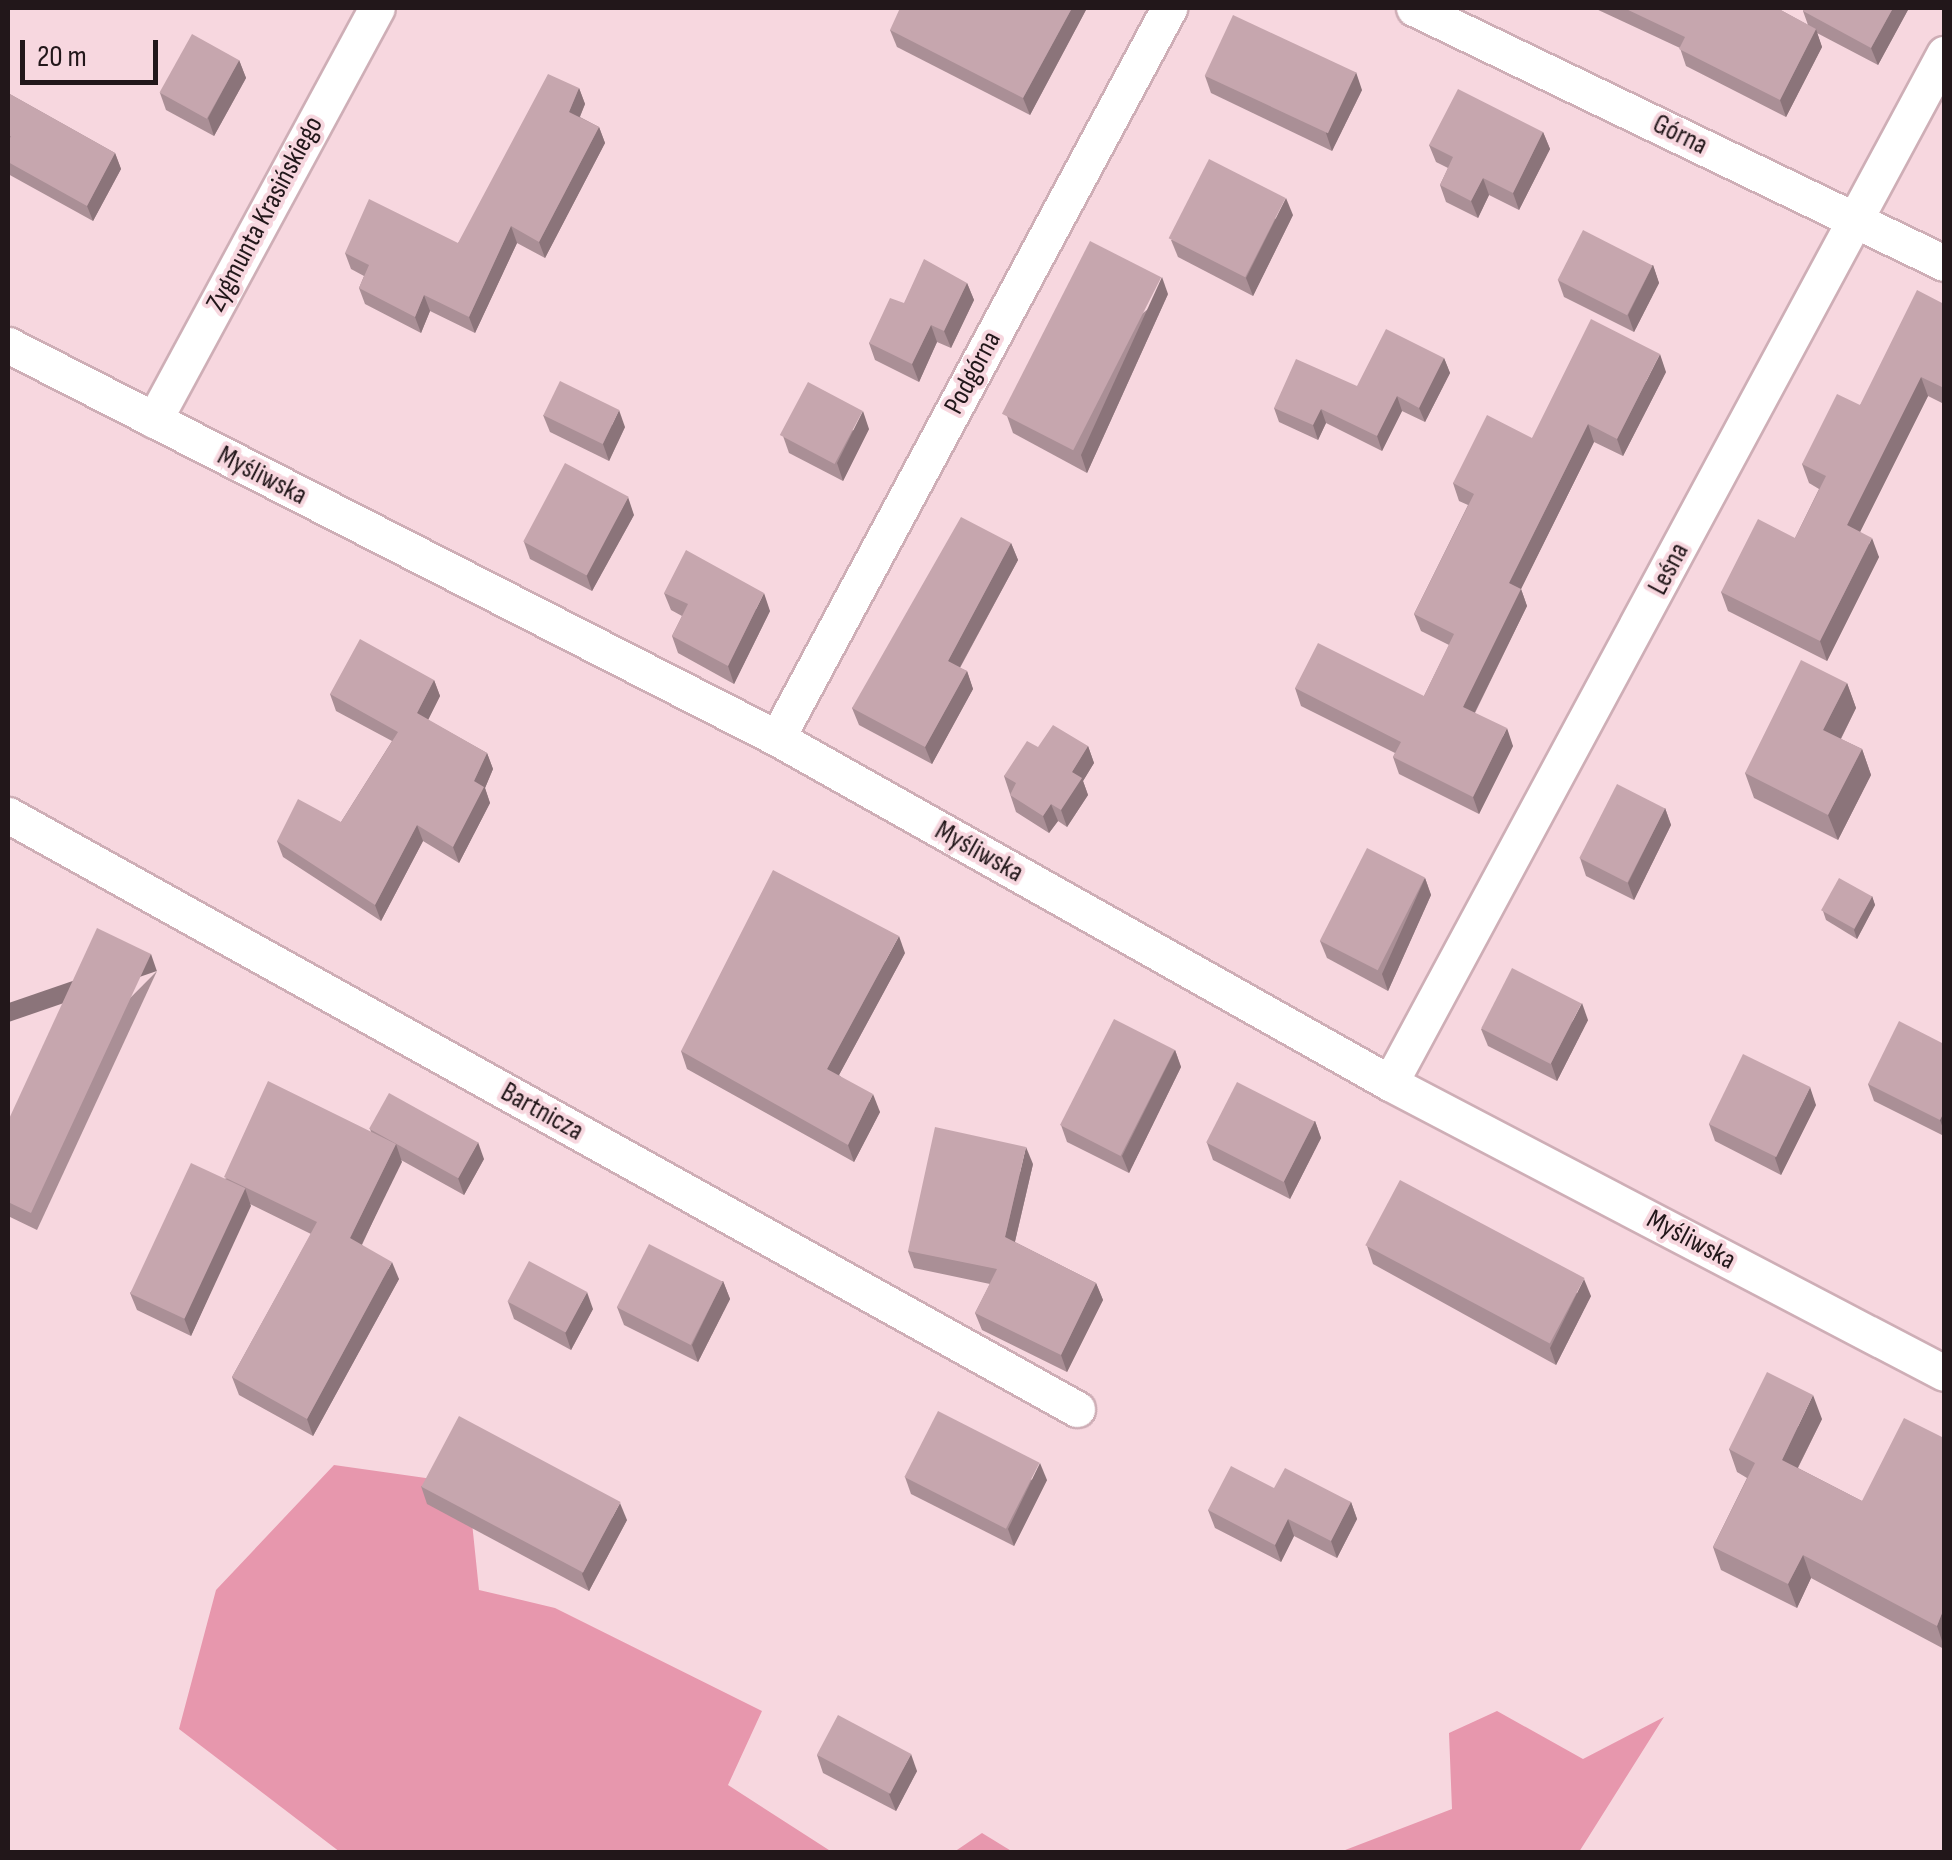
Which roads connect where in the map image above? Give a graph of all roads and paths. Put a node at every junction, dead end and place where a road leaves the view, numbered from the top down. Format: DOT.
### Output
graph roads {
  1 [pos="377,8"];
  2 [pos="1169,8"];
  3 [pos="1414,8"];
  4 [pos="1944,54"];
  5 [pos="1858,220"];
  6 [pos="1944,263"];
  7 [pos="8,345"];
  8 [pos="154,420"];
  9 [pos="777,738"];
  10 [pos="8,815"];
  11 [pos="1390,1084"];
  12 [pos="1944,1373"];
  13 [pos="1077,1409"];
  1 -- 8 [label="street, Zygmunta Krasińskiego"];
  2 -- 9 [label="street, Podgórna"];
  3 -- 5 [label="street, Górna"];
  4 -- 5 [label="street, Leśna"];
  5 -- 6 [label="street, Górna"];
  5 -- 11 [label="street, Leśna"];
  7 -- 8 [label="street, Myśliwska"];
  8 -- 9 [label="street, Myśliwska"];
  9 -- 11 [label="street, Myśliwska"];
  10 -- 13 [label="street, Bartnicza"];
  11 -- 12 [label="street, Myśliwska"];
}
